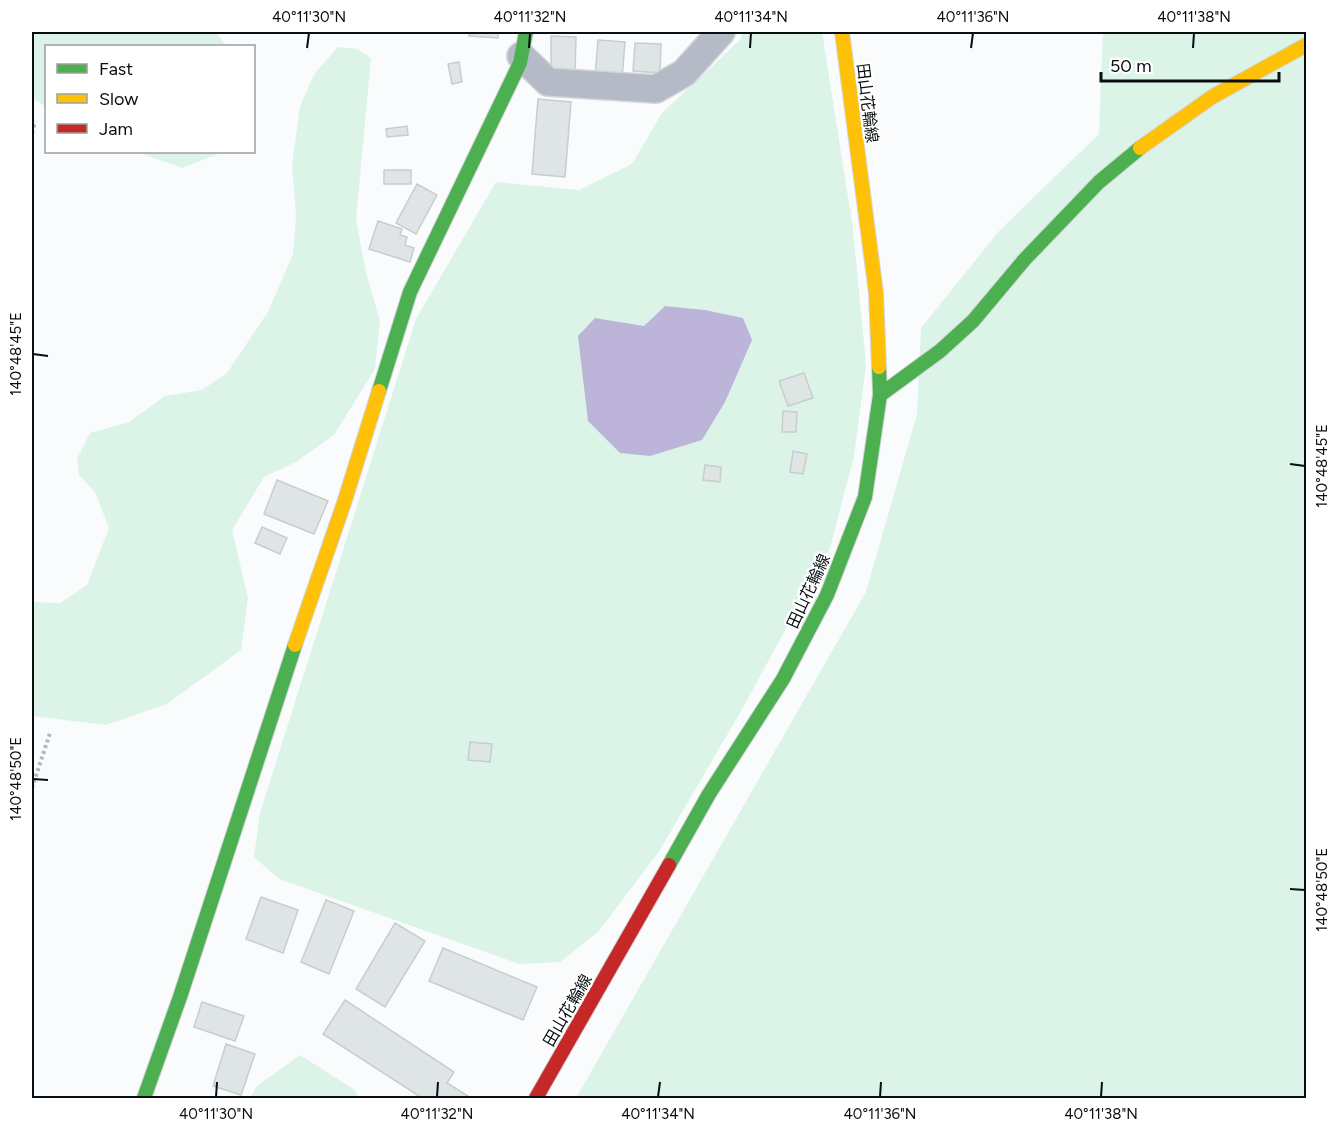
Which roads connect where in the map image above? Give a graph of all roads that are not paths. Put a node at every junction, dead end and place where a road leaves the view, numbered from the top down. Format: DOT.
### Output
graph roads {
  1 [pos="721,32"];
  2 [pos="842,32"];
  3 [pos="524,44"];
  4 [pos="1306,45"];
  5 [pos="880,395"];
  6 [pos="144,1098"];
  7 [pos="536,1098"];
  1 -- 3 [label="street"];
  2 -- 5 [label="street, 田山花輪線"];
  3 -- 6 [label="street"];
  4 -- 5 [label="street"];
  5 -- 7 [label="street, 田山花輪線"];
}
